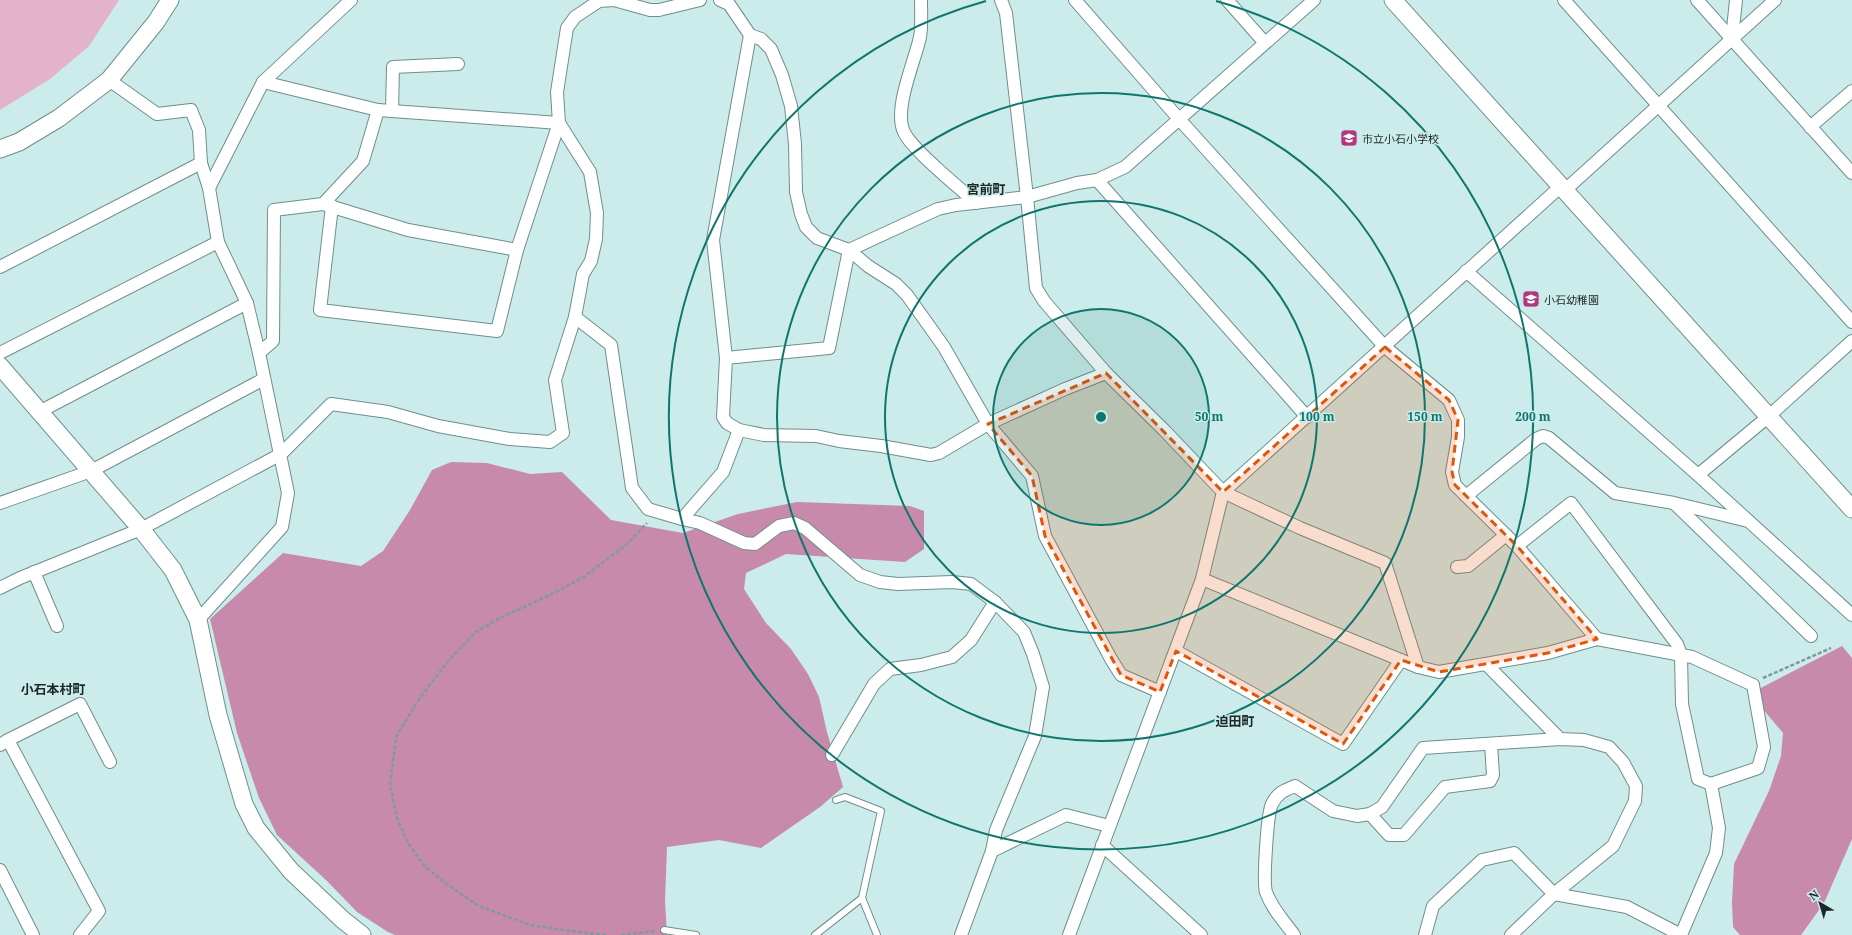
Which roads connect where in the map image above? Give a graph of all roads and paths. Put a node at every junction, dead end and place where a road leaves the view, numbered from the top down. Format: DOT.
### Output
graph roads {
  1 [pos="170,0"];
  2 [pos="351,0"];
  3 [pos="700,0"];
  4 [pos="720,0"];
  5 [pos="921,0"];
  6 [pos="1001,0"];
  7 [pos="1075,0"];
  8 [pos="1227,0"];
  9 [pos="1314,0"];
  10 [pos="1393,0"];
  11 [pos="1564,0"];
  12 [pos="1697,0"];
  13 [pos="1736,0"];
  14 [pos="1775,0"];
  15 [pos="750,35"];
  16 [pos="1732,39"];
  17 [pos="1266,43"];
  18 [pos="458,64"];
  19 [pos="109,80"];
  20 [pos="263,82"];
  21 [pos="1852,91"];
  22 [pos="1658,106"];
  23 [pos="378,110"];
  24 [pos="392,111"];
  25 [pos="1179,119"];
  26 [pos="559,123"];
  27 [pos="1810,127"];
  28 [pos="0,149"];
  29 [pos="201,164"];
  30 [pos="1852,172"];
  31 [pos="1097,180"];
  32 [pos="209,188"];
  33 [pos="1562,189"];
  34 [pos="1028,197"];
  35 [pos="976,203"];
  36 [pos="327,205"];
  37 [pos="218,242"];
  38 [pos="517,250"];
  39 [pos="849,250"];
  40 [pos="0,267"];
  41 [pos="1466,272"];
  42 [pos="247,303"];
  43 [pos="574,318"];
  44 [pos="1852,322"];
  45 [pos="1852,342"];
  46 [pos="1385,347"];
  47 [pos="0,353"];
  48 [pos="259,353"];
  49 [pos="726,358"];
  50 [pos="0,366"];
  51 [pos="1106,374"];
  52 [pos="264,379"];
  53 [pos="39,412"];
  54 [pos="1769,416"];
  55 [pos="1307,417"];
  56 [pos="988,424"];
  57 [pos="739,430"];
  58 [pos="281,454"];
  59 [pos="91,471"];
  60 [pos="1698,475"];
  61 [pos="1223,492"];
  62 [pos="1466,496"];
  63 [pos="0,503"];
  64 [pos="1674,504"];
  65 [pos="1852,509"];
  66 [pos="656,512"];
  67 [pos="682,520"];
  68 [pos="1749,521"];
  69 [pos="141,529"];
  70 [pos="1506,535"];
  71 [pos="1517,546"];
  72 [pos="1457,568"];
  73 [pos="34,572"];
  74 [pos="1202,579"];
  75 [pos="0,588"];
  76 [pos="995,602"];
  77 [pos="1852,615"];
  78 [pos="198,620"];
  79 [pos="58,626"];
  80 [pos="1811,636"];
  81 [pos="1597,639"];
  82 [pos="1831,648"];
  83 [pos="1176,651"];
  84 [pos="1681,655"];
  85 [pos="1402,660"];
  86 [pos="1486,664"];
  87 [pos="1418,667"];
  88 [pos="1755,683"];
  89 [pos="1160,692"];
  90 [pos="1560,739"];
  91 [pos="4,742"];
  92 [pos="1491,744"];
  93 [pos="832,755"];
  94 [pos="110,762"];
  95 [pos="1711,784"];
  96 [pos="836,800"];
  97 [pos="1370,814"];
  98 [pos="1109,826"];
  99 [pos="1102,845"];
  100 [pos="992,851"];
  101 [pos="0,870"];
  102 [pos="1554,894"];
  103 [pos="862,898"];
  104 [pos="664,930"];
  105 [pos="33,935"];
  106 [pos="80,935"];
  107 [pos="362,935"];
  108 [pos="606,935"];
  109 [pos="621,935"];
  110 [pos="696,935"];
  111 [pos="815,935"];
  112 [pos="877,935"];
  113 [pos="961,935"];
  114 [pos="1069,935"];
  115 [pos="1202,935"];
  116 [pos="1294,935"];
  117 [pos="1425,935"];
  118 [pos="1511,935"];
  1 -- 19 [label="street"];
  2 -- 20 [label="street"];
  3 -- 26 [label="street"];
  4 -- 15 [label="street"];
  5 -- 35 [label="street"];
  6 -- 34 [label="street"];
  7 -- 25 [label="street"];
  8 -- 17 [label="street"];
  9 -- 17 [label="street"];
  10 -- 33 [label="street"];
  11 -- 22 [label="street"];
  12 -- 16 [label="street"];
  13 -- 16 [label="street"];
  14 -- 16 [label="street"];
  15 -- 39 [label="street"];
  15 -- 49 [label="street"];
  16 -- 22 [label="street"];
  16 -- 27 [label="street"];
  17 -- 25 [label="street"];
  18 -- 24 [label="street"];
  19 -- 28 [label="street"];
  19 -- 29 [label="street"];
  20 -- 23 [label="street"];
  20 -- 32 [label="street"];
  21 -- 27 [label="street"];
  22 -- 33 [label="street"];
  22 -- 44 [label="street"];
  23 -- 24 [label="street"];
  23 -- 36 [label="street"];
  24 -- 26 [label="street"];
  25 -- 31 [label="street"];
  25 -- 46 [label="street"];
  26 -- 38 [label="street"];
  26 -- 43 [label="street"];
  27 -- 30 [label="street"];
  29 -- 32 [label="street"];
  29 -- 40 [label="street"];
  31 -- 34 [label="street"];
  31 -- 55 [label="street"];
  32 -- 37 [label="street"];
  33 -- 41 [label="street"];
  33 -- 54 [label="street"];
  34 -- 35 [label="street"];
  34 -- 51 [label="street"];
  35 -- 39 [label="street"];
  36 -- 38 [label="street"];
  36 -- 38 [label="street"];
  36 -- 48 [label="street"];
  37 -- 42 [label="street"];
  37 -- 47 [label="street"];
  39 -- 49 [label="street"];
  39 -- 56 [label="street"];
  41 -- 46 [label="street"];
  41 -- 60 [label="street"];
  42 -- 48 [label="street"];
  42 -- 53 [label="street"];
  43 -- 58 [label="street"];
  43 -- 66 [label="street"];
  45 -- 54 [label="street"];
  46 -- 55 [label="street"];
  46 -- 62 [label="street"];
  48 -- 52 [label="street"];
  49 -- 57 [label="street"];
  50 -- 53 [label="street"];
  51 -- 56 [label="street"];
  51 -- 61 [label="street"];
  52 -- 58 [label="street"];
  52 -- 59 [label="street"];
  53 -- 59 [label="street"];
  54 -- 60 [label="street"];
  54 -- 65 [label="street"];
  55 -- 61 [label="street"];
  56 -- 57 [label="street"];
  56 -- 89 [label="street"];
  57 -- 67 [label="street"];
  58 -- 69 [label="street"];
  58 -- 78 [label="street"];
  59 -- 63 [label="street"];
  59 -- 69 [label="street"];
  60 -- 68 [label="street"];
  61 -- 74 [label="street"];
  61 -- 87 [label="street"];
  62 -- 64 [label="street"];
  62 -- 70 [label="street"];
  64 -- 68 [label="street"];
  64 -- 80 [label="street"];
  66 -- 67 [label="street"];
  66 -- 108 [label="path"];
  67 -- 76 [label="street"];
  68 -- 77 [label="street"];
  69 -- 73 [label="street"];
  69 -- 78 [label="street"];
  70 -- 71 [label="street"];
  70 -- 72 [label="street"];
  71 -- 81 [label="street"];
  71 -- 84 [label="street"];
  73 -- 75 [label="street"];
  73 -- 79 [label="street"];
  74 -- 83 [label="street"];
  74 -- 85 [label="street"];
  76 -- 93 [label="street"];
  76 -- 100 [label="street"];
  78 -- 107 [label="street"];
  81 -- 84 [label="street"];
  81 -- 86 [label="street"];
  82 -- 88 [label="path"];
  83 -- 85 [label="street"];
  83 -- 89 [label="street"];
  84 -- 88 [label="street"];
  84 -- 95 [label="street"];
  85 -- 87 [label="street"];
  86 -- 87 [label="street"];
  86 -- 90 [label="street"];
  88 -- 95 [label="street"];
  89 -- 98 [label="street"];
  90 -- 92 [label="street"];
  90 -- 102 [label="street"];
  91 -- 94 [label="street"];
  91 -- 106 [label="street"];
  92 -- 97 [label="street"];
  92 -- 97 [label="street"];
  95 -- 102 [label="street"];
  96 -- 103 [label="lane"];
  97 -- 116 [label="street"];
  98 -- 99 [label="street"];
  98 -- 100 [label="street"];
  99 -- 114 [label="street"];
  99 -- 115 [label="street"];
  100 -- 113 [label="street"];
  101 -- 105 [label="street"];
  102 -- 117 [label="street"];
  102 -- 118 [label="street"];
  103 -- 111 [label="lane"];
  103 -- 112 [label="lane"];
  104 -- 109 [label="path"];
  104 -- 110 [label="lane"];
}
